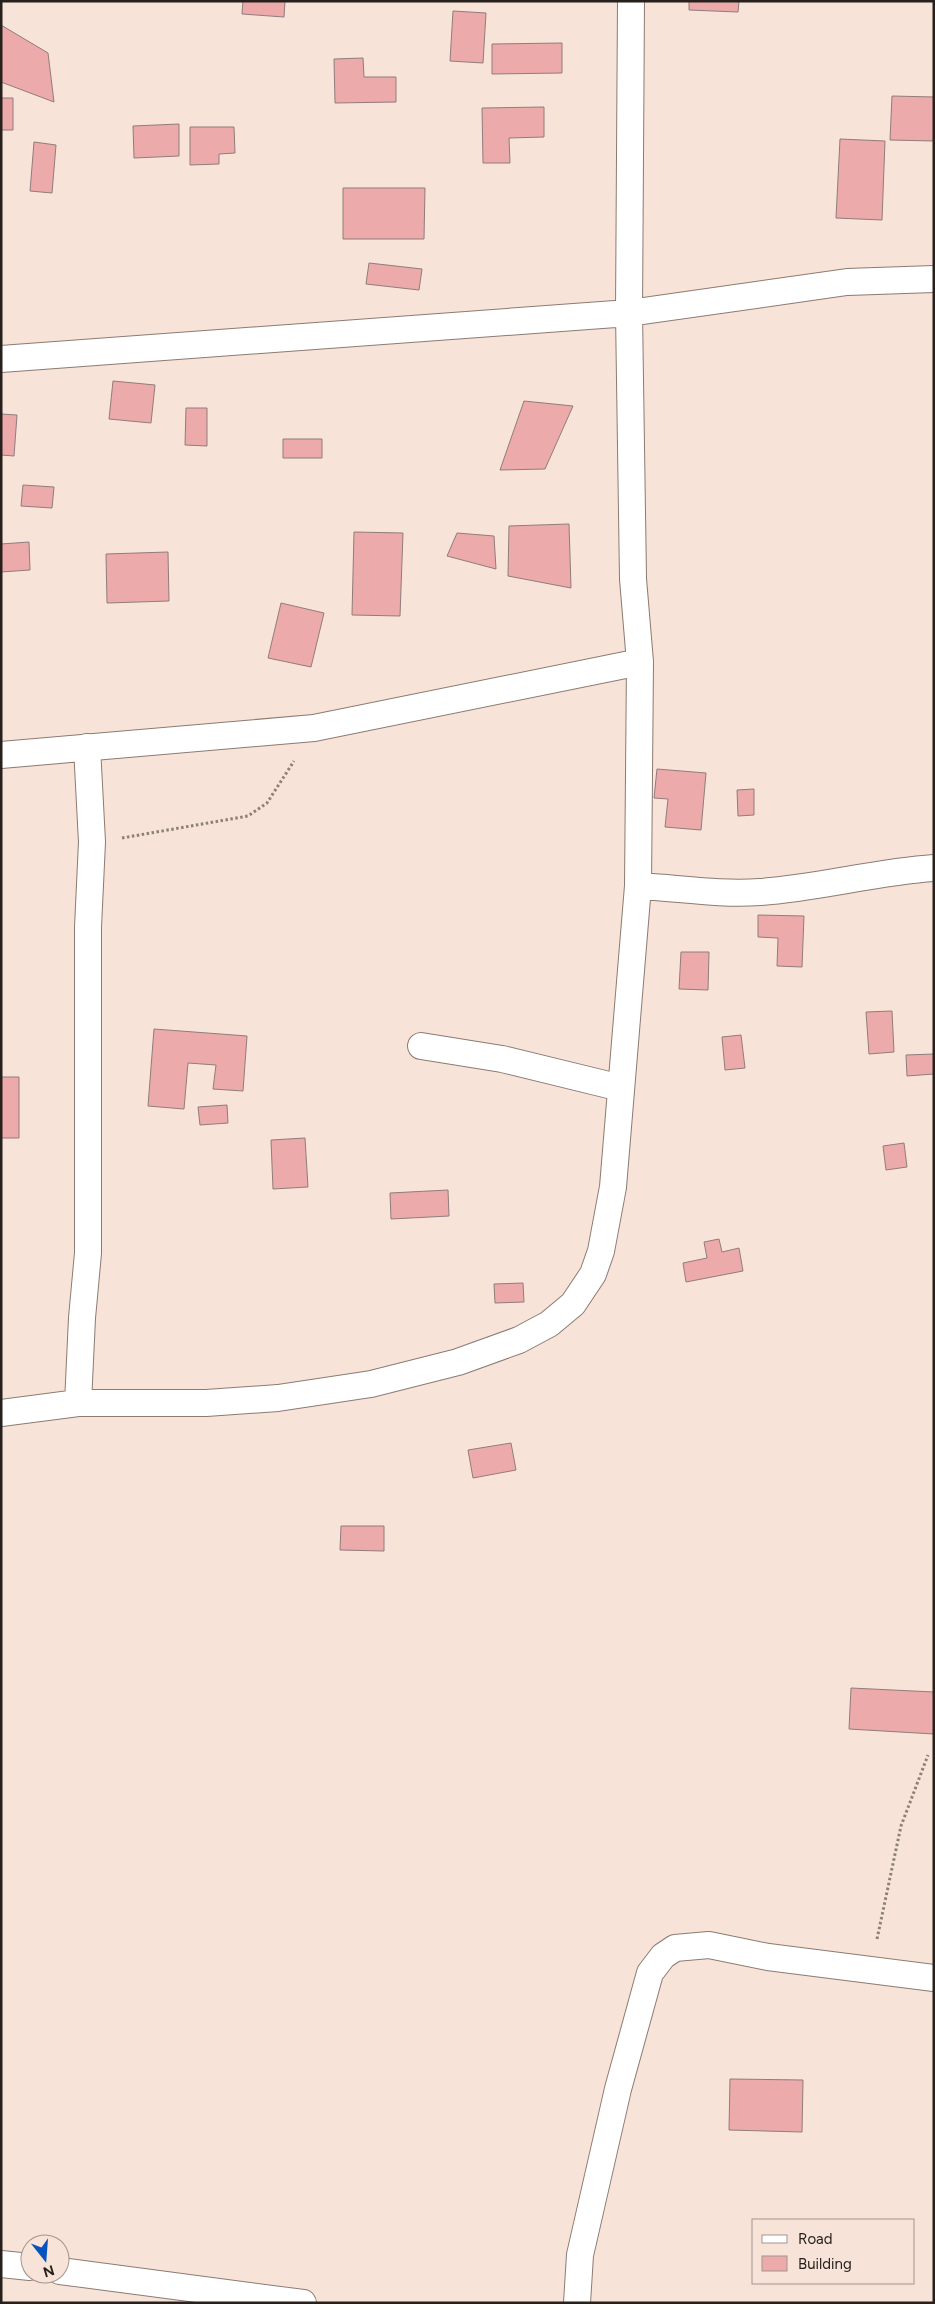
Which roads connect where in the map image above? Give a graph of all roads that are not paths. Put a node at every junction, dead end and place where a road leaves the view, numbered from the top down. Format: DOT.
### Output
graph roads {
  1 [pos="631,1"];
  2 [pos="934,279"];
  3 [pos="629,313"];
  4 [pos="1,360"];
  5 [pos="640,662"];
  6 [pos="86,747"];
  7 [pos="1,755"];
  8 [pos="934,868"];
  9 [pos="638,886"];
  10 [pos="421,1046"];
  11 [pos="621,1088"];
  12 [pos="78,1403"];
  13 [pos="1,1412"];
  14 [pos="934,1978"];
  15 [pos="1,2264"];
  16 [pos="20,2267"];
  17 [pos="70,2272"];
  18 [pos="303,2303"];
  19 [pos="577,2303"];
  1 -- 3 [label="street"];
  2 -- 3 [label="street"];
  3 -- 4 [label="street"];
  3 -- 5 [label="street"];
  5 -- 6 [label="street"];
  5 -- 9 [label="street"];
  6 -- 7 [label="street"];
  6 -- 12 [label="street"];
  8 -- 9 [label="street"];
  9 -- 11 [label="street"];
  10 -- 11 [label="street"];
  11 -- 12 [label="street"];
  12 -- 13 [label="street"];
  14 -- 19 [label="street"];
  15 -- 16 [label="street"];
  17 -- 18 [label="street"];
}
